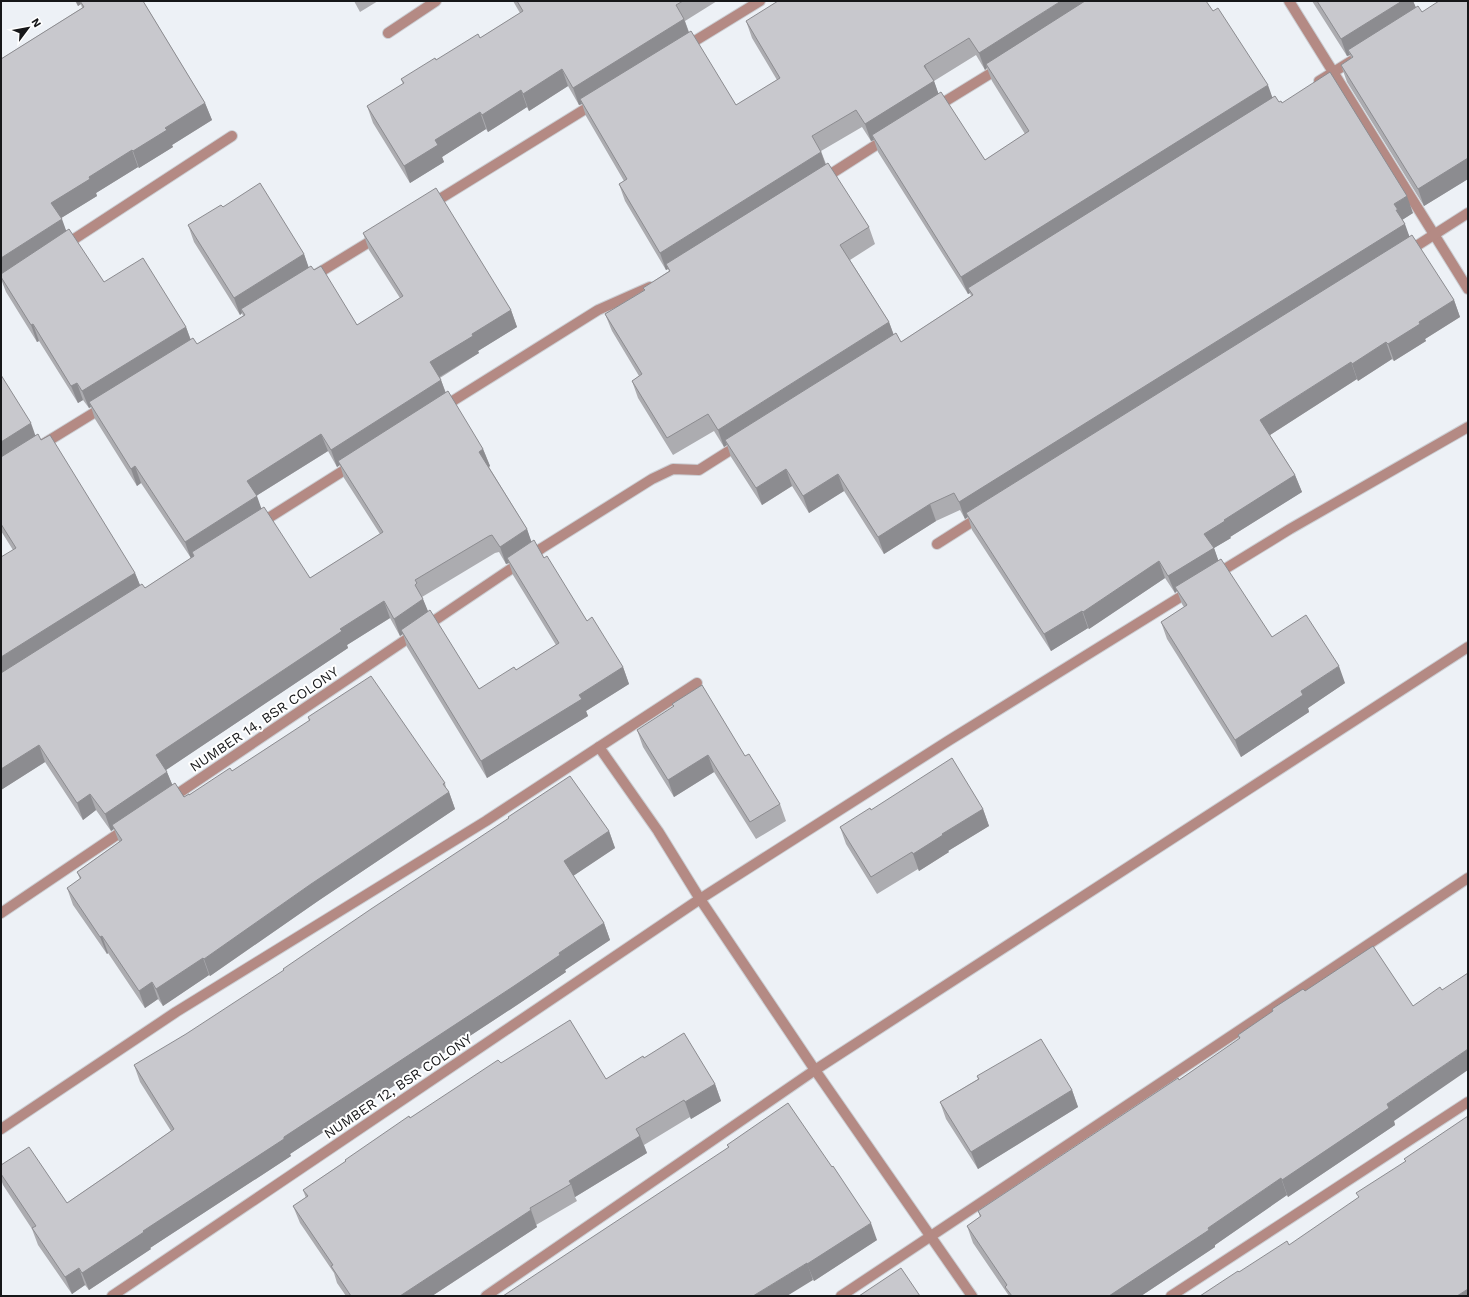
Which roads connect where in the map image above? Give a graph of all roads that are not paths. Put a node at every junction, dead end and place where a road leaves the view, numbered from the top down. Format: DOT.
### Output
graph roads {
  1 [pos="436,1"];
  2 [pos="760,1"];
  3 [pos="1289,1"];
  4 [pos="388,33"];
  5 [pos="678,51"];
  6 [pos="1360,56"];
  7 [pos="1011,61"];
  8 [pos="1333,72"];
  9 [pos="1313,85"];
  10 [pos="604,97"];
  11 [pos="930,112"];
  12 [pos="896,133"];
  13 [pos="232,136"];
  14 [pos="815,184"];
  15 [pos="421,210"];
  16 [pos="1468,213"];
  17 [pos="387,231"];
  18 [pos="1434,235"];
  19 [pos="54,252"];
  20 [pos="1401,256"];
  21 [pos="306,281"];
  22 [pos="659,282"];
  23 [pos="1468,289"];
  24 [pos="116,399"];
  25 [pos="437,411"];
  26 [pos="1468,427"];
  27 [pos="752,437"];
  28 [pos="28,453"];
  29 [pos="363,458"];
  30 [pos="990,510"];
  31 [pos="249,530"];
  32 [pos="937,544"];
  33 [pos="1210,579"];
  34 [pos="1196,587"];
  35 [pos="1468,647"];
  36 [pos="697,683"];
  37 [pos="599,747"];
  38 [pos="159,806"];
  39 [pos="133,824"];
  40 [pos="1468,878"];
  41 [pos="700,899"];
  42 [pos="1,913"];
  43 [pos="816,1070"];
  44 [pos="1468,1102"];
  45 [pos="1,1129"];
  46 [pos="931,1237"];
  47 [pos="112,1296"];
  48 [pos="486,1296"];
  49 [pos="841,1296"];
  50 [pos="972,1296"];
  51 [pos="1171,1296"];
  1 -- 4 [label="street"];
  2 -- 5 [label="street"];
  3 -- 8 [label="street"];
  6 -- 8 [label="street"];
  7 -- 11 [label="street"];
  8 -- 9 [label="street"];
  8 -- 18 [label="street"];
  10 -- 15 [label="street"];
  12 -- 14 [label="street"];
  13 -- 19 [label="street"];
  16 -- 18 [label="street"];
  17 -- 21 [label="street"];
  18 -- 20 [label="street"];
  18 -- 23 [label="street"];
  22 -- 25 [label="street"];
  24 -- 28 [label="street"];
  26 -- 33 [label="street"];
  27 -- 38 [label="street, NUMBER 14, BSR COLONY"];
  29 -- 31 [label="street"];
  30 -- 32 [label="street"];
  34 -- 41 [label="street, NUMBER 12, BSR COLONY"];
  35 -- 43 [label="street"];
  36 -- 37 [label="street"];
  37 -- 41 [label="street"];
  37 -- 45 [label="street"];
  39 -- 42 [label="street"];
  40 -- 46 [label="street"];
  41 -- 43 [label="street"];
  41 -- 47 [label="street, NUMBER 12, BSR COLONY"];
  43 -- 46 [label="street"];
  43 -- 48 [label="street"];
  44 -- 51 [label="street"];
  46 -- 49 [label="street"];
  46 -- 50 [label="street"];
}
